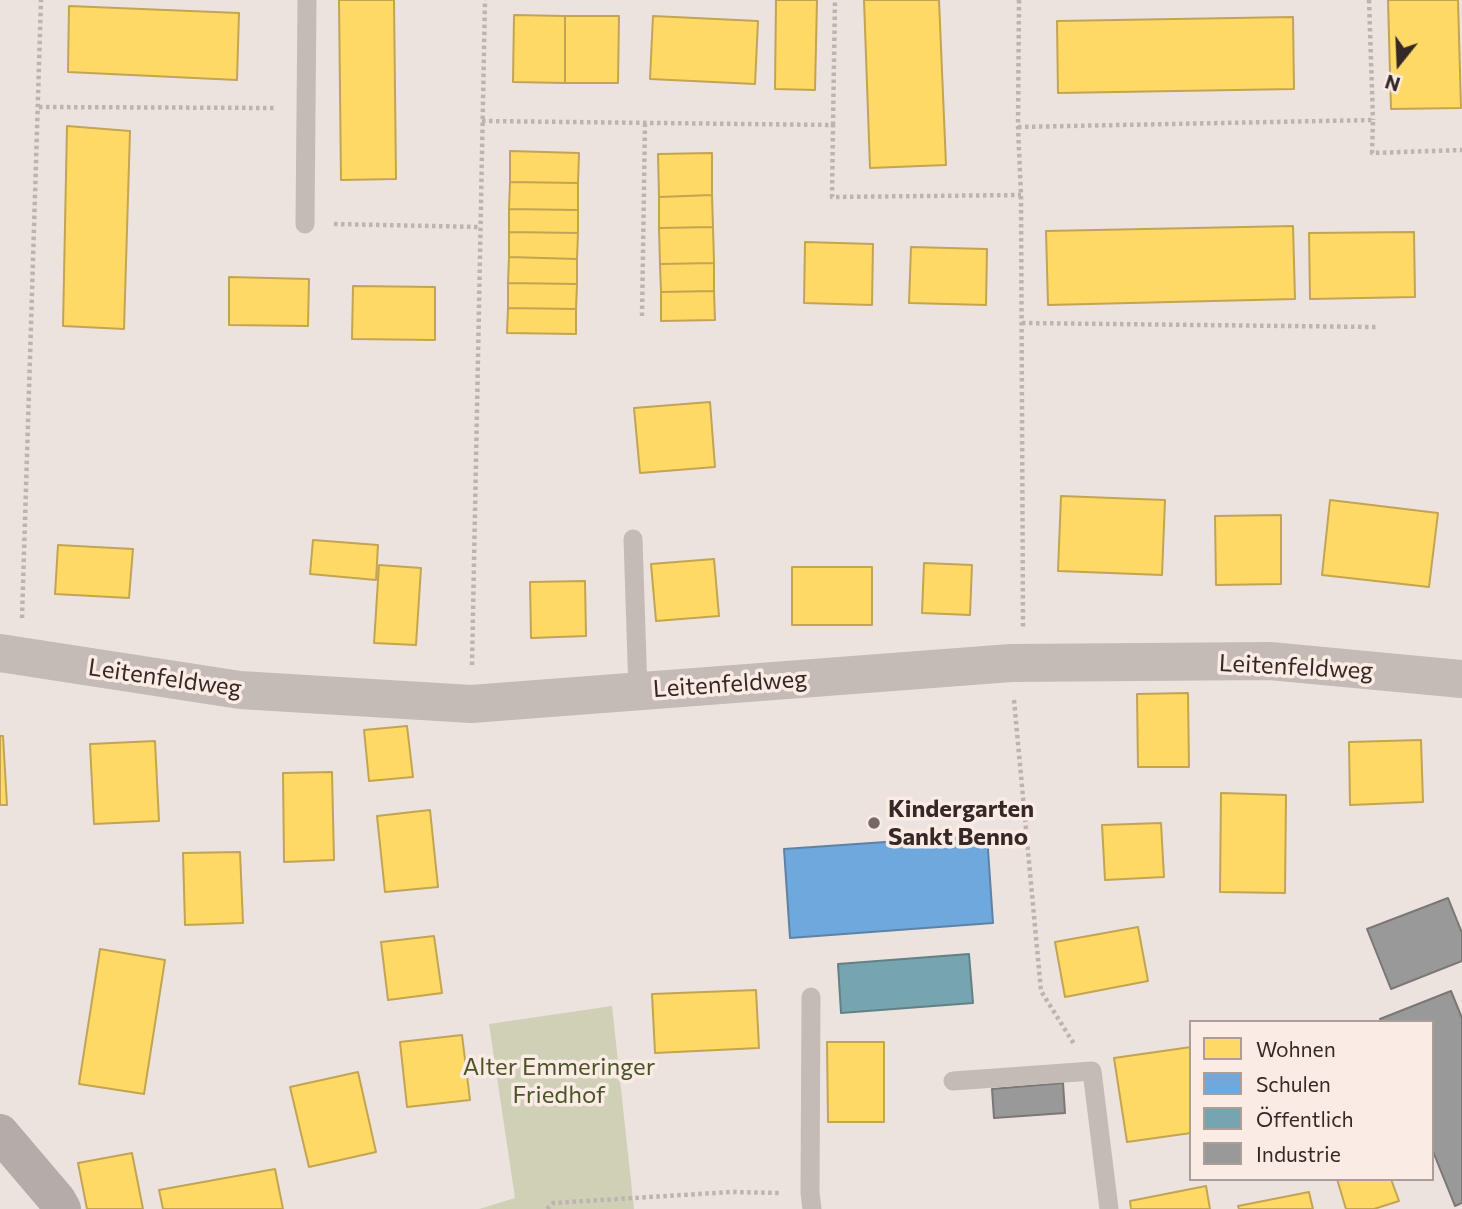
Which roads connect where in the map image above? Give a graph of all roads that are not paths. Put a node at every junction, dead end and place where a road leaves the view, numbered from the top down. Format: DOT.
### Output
graph roads {
  1 [pos="307,0"];
  2 [pos="305,223"];
  3 [pos="633,539"];
  4 [pos="10,655"];
  5 [pos="1462,679"];
  6 [pos="638,691"];
  7 [pos="811,998"];
  8 [pos="953,1081"];
  9 [pos="0,1133"];
  10 [pos="811,1201"];
  11 [pos="62,1209"];
  12 [pos="1109,1209"];
  1 -- 2 [label="lane"];
  3 -- 6 [label="lane"];
  4 -- 6 [label="street, Leitenfeldweg"];
  5 -- 6 [label="street, Leitenfeldweg"];
  7 -- 10 [label="lane"];
  8 -- 12 [label="lane"];
  9 -- 11 [label="street"];
}
